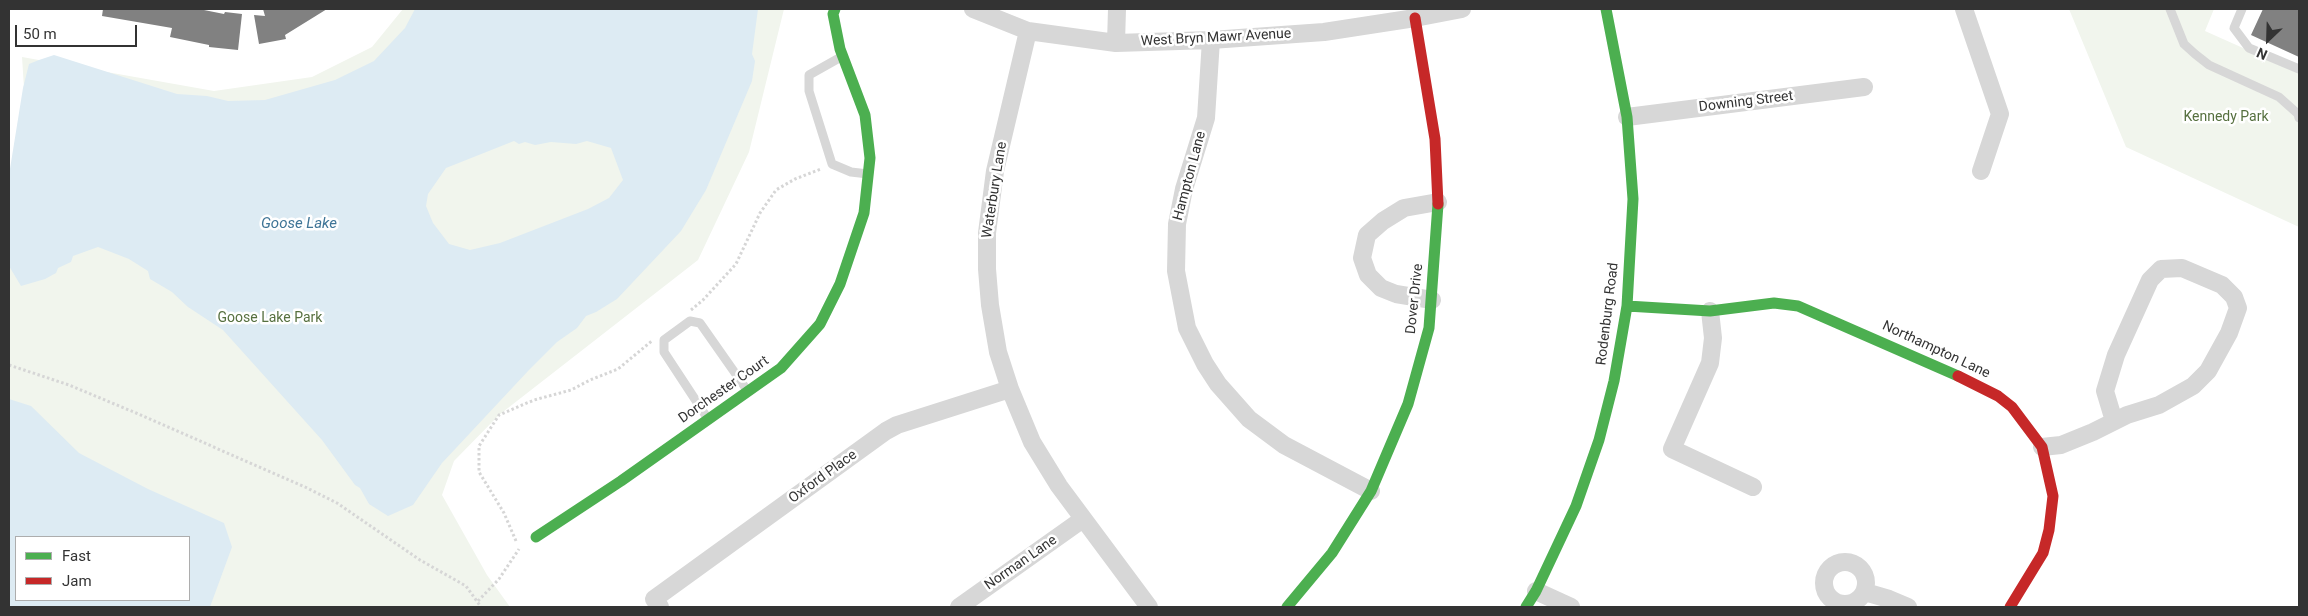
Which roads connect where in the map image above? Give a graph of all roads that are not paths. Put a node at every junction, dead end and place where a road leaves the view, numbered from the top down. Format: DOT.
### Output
graph roads {
  1 [pos="835,9"];
  2 [pos="973,9"];
  3 [pos="1117,9"];
  4 [pos="1462,9"];
  5 [pos="1606,9"];
  6 [pos="1964,9"];
  7 [pos="2170,9"];
  8 [pos="2242,9"];
  9 [pos="1415,18"];
  10 [pos="1028,31"];
  11 [pos="1211,40"];
  12 [pos="1116,43"];
  13 [pos="842,56"];
  14 [pos="2299,70"];
  15 [pos="1864,87"];
  16 [pos="1627,117"];
  17 [pos="2299,118"];
  18 [pos="1981,171"];
  19 [pos="868,174"];
  20 [pos="1438,202"];
  21 [pos="1432,300"];
  22 [pos="1627,306"];
  23 [pos="1710,311"];
  24 [pos="1010,389"];
  25 [pos="748,391"];
  26 [pos="708,419"];
  27 [pos="2114,421"];
  28 [pos="2042,447"];
  29 [pos="1754,487"];
  30 [pos="1371,492"];
  31 [pos="1083,519"];
  32 [pos="536,537"];
  33 [pos="1536,592"];
  34 [pos="1865,592"];
  35 [pos="657,603"];
  36 [pos="959,607"];
  37 [pos="1149,607"];
  38 [pos="1287,607"];
  39 [pos="1526,607"];
  40 [pos="1571,607"];
  41 [pos="1908,607"];
  42 [pos="2010,607"];
  1 -- 13 [label="street, Dorchester Court"];
  2 -- 10 [label="street, West Bryn Mawr Avenue"];
  3 -- 12 [label="street"];
  4 -- 9 [label="street, West Bryn Mawr Avenue"];
  5 -- 16 [label="street, Rodenburg Road"];
  6 -- 18 [label="street"];
  7 -- 17 [label="lane"];
  8 -- 14 [label="lane"];
  9 -- 11 [label="street, West Bryn Mawr Avenue"];
  9 -- 20 [label="street, Dover Drive"];
  10 -- 12 [label="street, West Bryn Mawr Avenue"];
  10 -- 24 [label="street, Waterbury Lane"];
  11 -- 12 [label="street, West Bryn Mawr Avenue"];
  11 -- 30 [label="street, Hampton Lane"];
  13 -- 19 [label="street, Dorchester Court"];
  13 -- 19 [label="lane"];
  15 -- 16 [label="street, Downing Street"];
  16 -- 22 [label="street, Rodenburg Road"];
  19 -- 25 [label="street, Dorchester Court"];
  20 -- 21 [label="street, Dover Drive"];
  20 -- 21 [label="street"];
  21 -- 30 [label="street, Dover Drive"];
  22 -- 23 [label="street, Northampton Lane"];
  22 -- 33 [label="street, Rodenburg Road"];
  23 -- 28 [label="street, Northampton Lane"];
  23 -- 29 [label="street"];
  24 -- 31 [label="street, Waterbury Lane"];
  24 -- 35 [label="street, Oxford Place"];
  25 -- 26 [label="street, Dorchester Court"];
  25 -- 26 [label="lane"];
  26 -- 32 [label="street, Dorchester Court"];
  27 -- 27 [label="street"];
  27 -- 28 [label="street"];
  28 -- 42 [label="street, Northampton Lane"];
  30 -- 38 [label="street, Dover Drive"];
  31 -- 36 [label="street, Norman Lane"];
  31 -- 37 [label="street, Waterbury Lane"];
  33 -- 39 [label="street, Rodenburg Road"];
  33 -- 40 [label="street"];
  34 -- 41 [label="street"];
}
